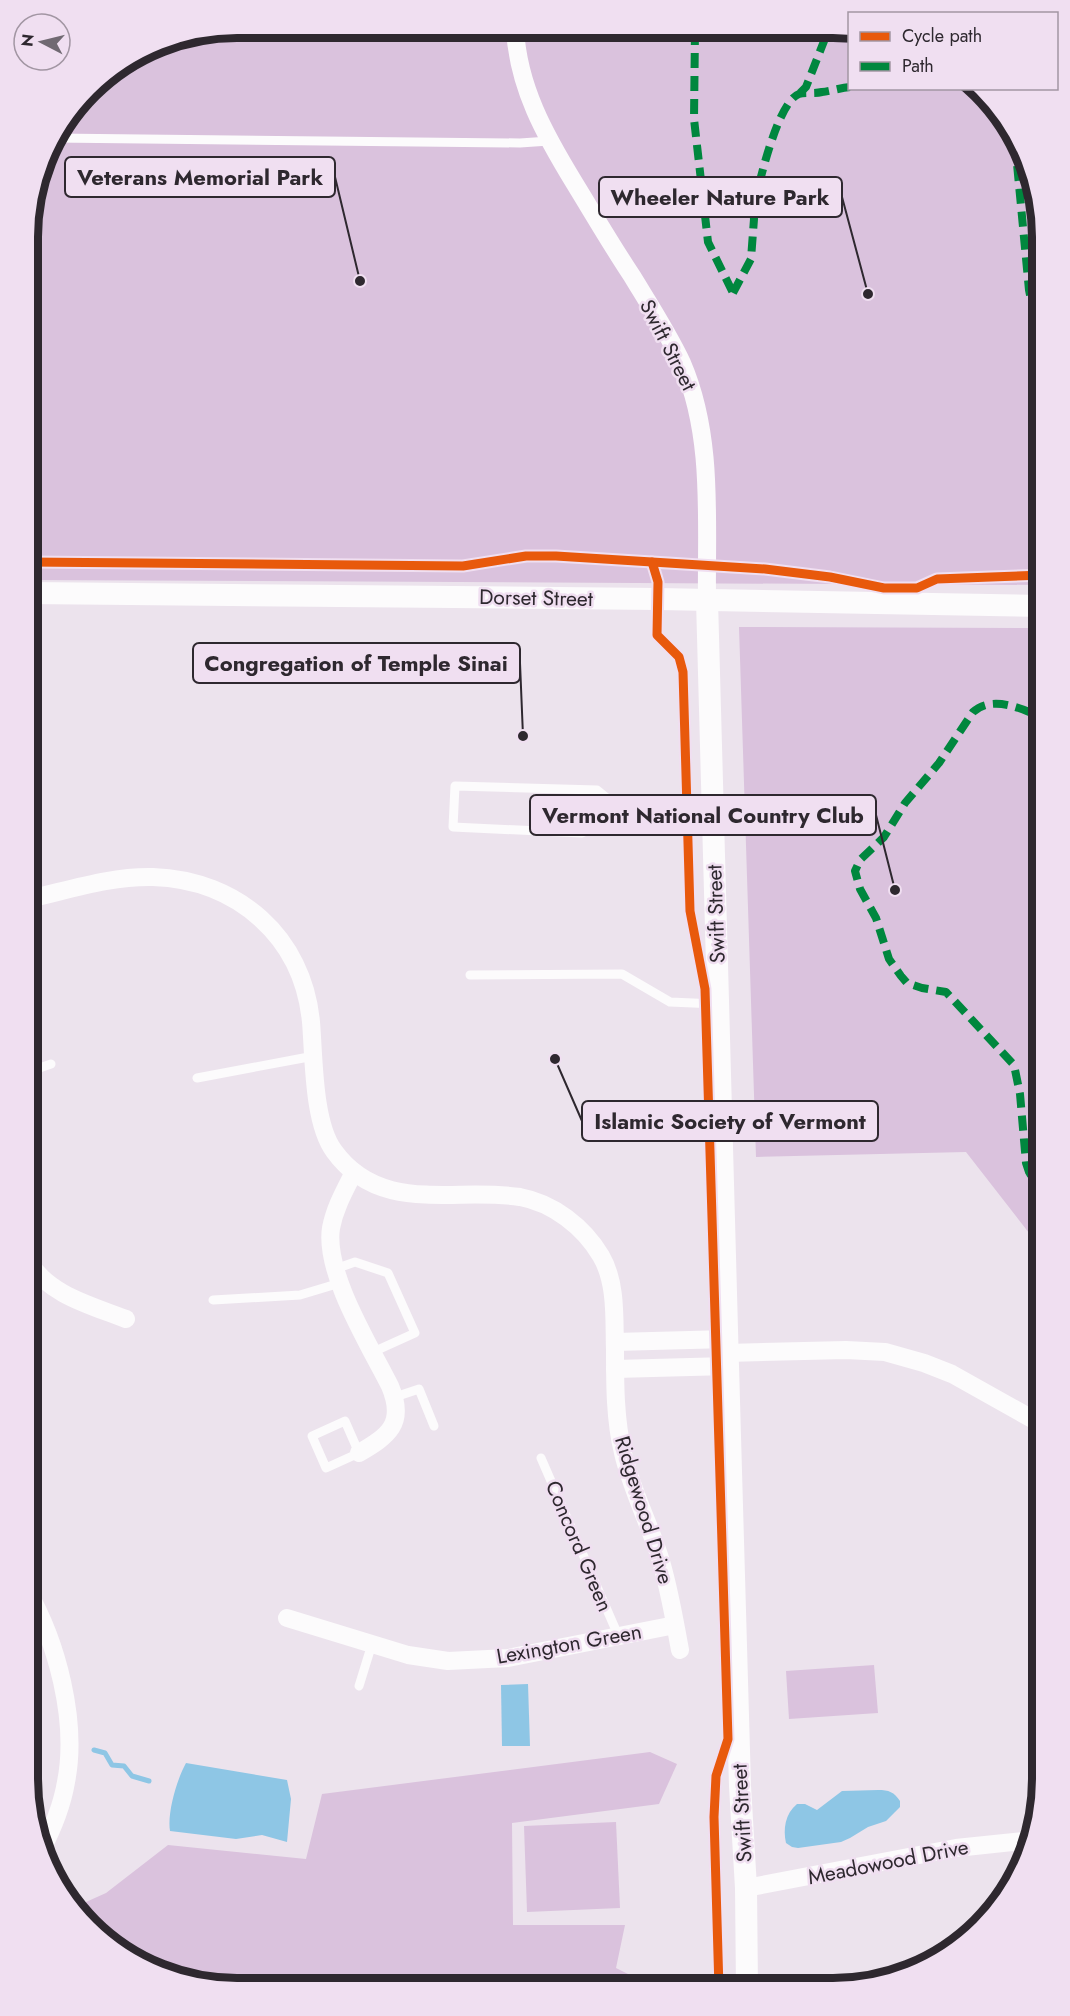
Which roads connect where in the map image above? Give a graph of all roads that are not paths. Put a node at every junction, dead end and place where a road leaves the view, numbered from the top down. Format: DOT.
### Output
graph roads {
  1 [pos="516,38"];
  2 [pos="63,138"];
  3 [pos="549,141"];
  4 [pos="38,593"];
  5 [pos="707,600"];
  6 [pos="1033,606"];
  7 [pos="624,812"];
  8 [pos="713,812"];
  9 [pos="38,897"];
  10 [pos="470,975"];
  11 [pos="719,1004"];
  12 [pos="314,1056"];
  13 [pos="51,1064"];
  14 [pos="38,1069"];
  15 [pos="197,1078"];
  16 [pos="354,1172"];
  17 [pos="38,1275"];
  18 [pos="338,1276"];
  19 [pos="213,1300"];
  20 [pos="126,1319"];
  21 [pos="615,1342"];
  22 [pos="373,1352"];
  23 [pos="727,1353"];
  24 [pos="615,1369"];
  25 [pos="395,1397"];
  26 [pos="1032,1419"];
  27 [pos="434,1426"];
  28 [pos="359,1453"];
  29 [pos="541,1458"];
  30 [pos="38,1612"];
  31 [pos="287,1618"];
  32 [pos="675,1625"];
  33 [pos="618,1635"];
  34 [pos="372,1644"];
  35 [pos="680,1650"];
  36 [pos="359,1686"];
  37 [pos="47,1839"];
  38 [pos="1023,1841"];
  39 [pos="746,1888"];
  40 [pos="747,1978"];
  1 -- 3 [label="street, Swift Street"];
  2 -- 3 [label="lane"];
  3 -- 5 [label="street, Swift Street"];
  4 -- 5 [label="street, Dorset Street"];
  5 -- 6 [label="street, Dorset Street"];
  5 -- 8 [label="street, Swift Street"];
  7 -- 7 [label="lane"];
  7 -- 8 [label="lane"];
  8 -- 11 [label="street, Swift Street"];
  9 -- 12 [label="street, Ridgewood Drive"];
  10 -- 11 [label="lane"];
  11 -- 23 [label="street, Swift Street"];
  12 -- 15 [label="lane"];
  12 -- 16 [label="street, Ridgewood Drive"];
  13 -- 14 [label="lane"];
  16 -- 18 [label="street"];
  16 -- 21 [label="street, Ridgewood Drive"];
  17 -- 20 [label="street"];
  18 -- 19 [label="lane"];
  18 -- 22 [label="street"];
  18 -- 22 [label="lane"];
  21 -- 23 [label="street"];
  21 -- 24 [label="street, Ridgewood Drive"];
  22 -- 25 [label="street"];
  23 -- 24 [label="street"];
  23 -- 26 [label="street"];
  23 -- 39 [label="street, Swift Street"];
  24 -- 32 [label="street, Ridgewood Drive"];
  25 -- 27 [label="lane"];
  25 -- 28 [label="street"];
  28 -- 28 [label="lane"];
  29 -- 33 [label="lane, Concord Green"];
  30 -- 37 [label="street"];
  31 -- 34 [label="street, Lexington Green"];
  32 -- 33 [label="street, Lexington Green"];
  32 -- 35 [label="street, Ridgewood Drive"];
  33 -- 34 [label="street, Lexington Green"];
  34 -- 36 [label="lane"];
  38 -- 39 [label="street, Meadowood Drive"];
  39 -- 40 [label="street, Swift Street"];
}
